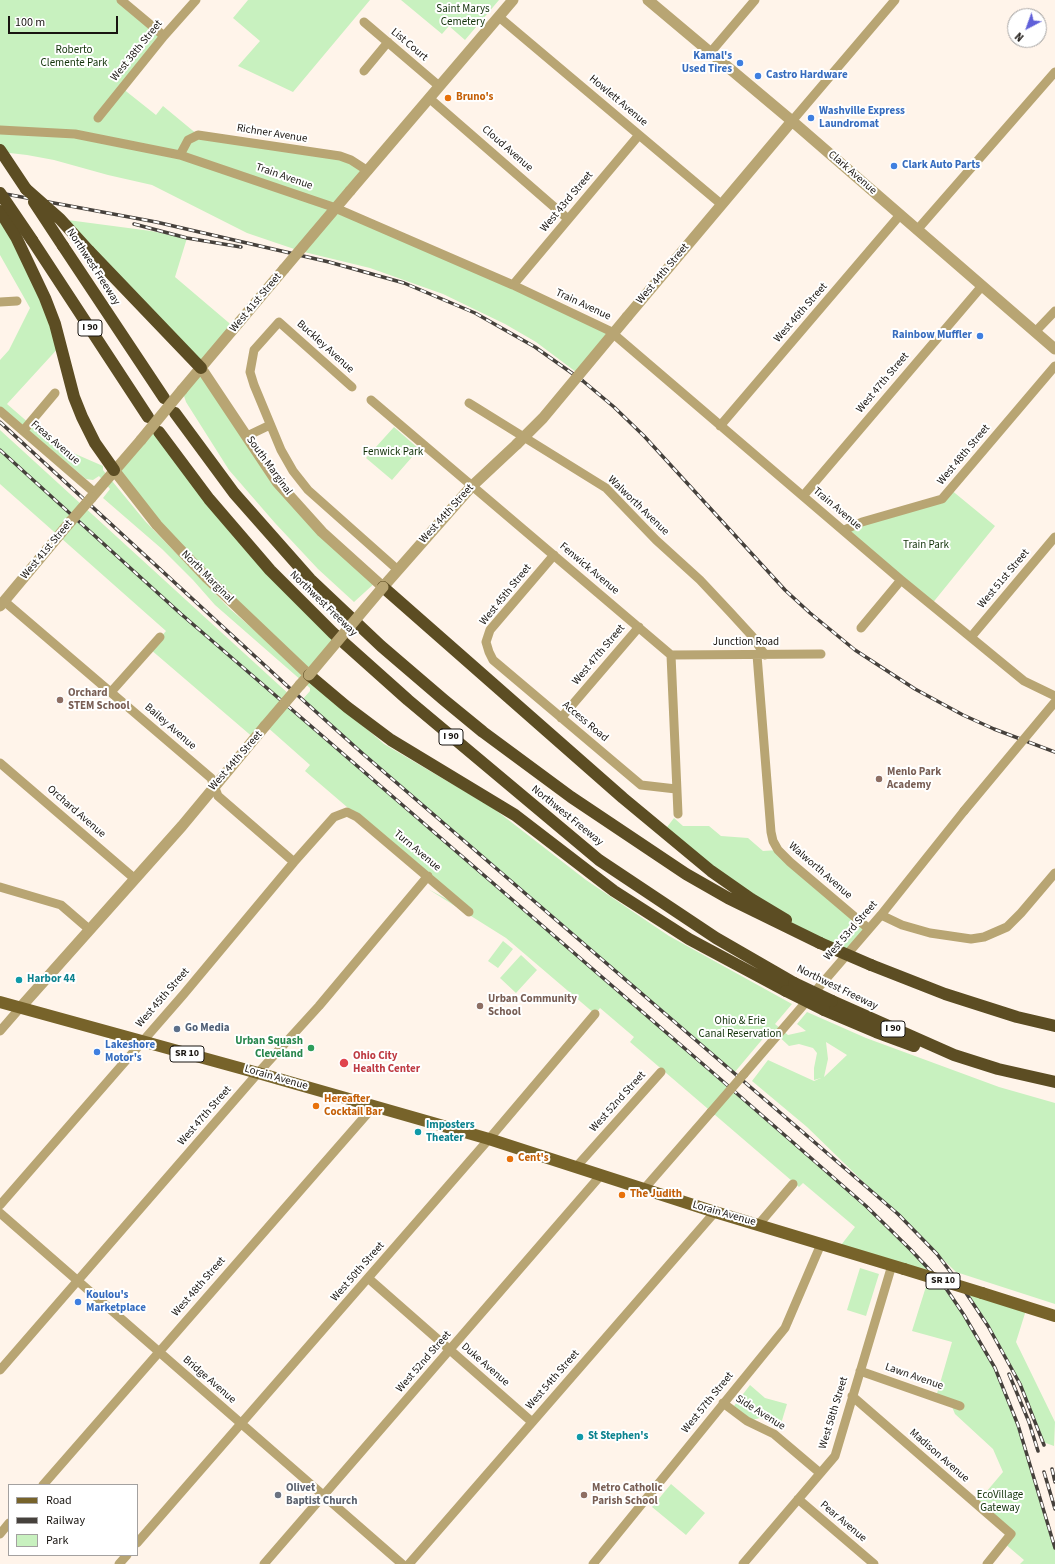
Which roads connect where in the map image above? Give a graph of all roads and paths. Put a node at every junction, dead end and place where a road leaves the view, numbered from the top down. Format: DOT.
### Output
graph roads {
  1 [pos="121,0"];
  2 [pos="196,0"];
  3 [pos="513,0"];
  4 [pos="648,0"];
  5 [pos="755,0"];
  6 [pos="895,0"];
  7 [pos="499,17"];
  8 [pos="364,22"];
  9 [pos="164,36"];
  10 [pos="388,42"];
  11 [pos="710,53"];
  12 [pos="364,71"];
  13 [pos="1055,72"];
  14 [pos="439,86"];
  15 [pos="429,98"];
  16 [pos="98,118"];
  17 [pos="792,121"];
  18 [pos="0,130"];
  19 [pos="639,135"];
  20 [pos="0,150"];
  21 [pos="180,155"];
  22 [pos="368,171"];
  23 [pos="26,189"];
  24 [pos="0,193"];
  25 [pos="721,204"];
  26 [pos="0,211"];
  27 [pos="900,215"];
  28 [pos="568,219"];
  29 [pos="917,230"];
  30 [pos="513,285"];
  31 [pos="982,286"];
  32 [pos="17,301"];
  33 [pos="0,302"];
  34 [pos="1055,311"];
  35 [pos="1035,332"];
  36 [pos="1055,349"];
  37 [pos="1055,366"];
  38 [pos="201,368"];
  39 [pos="352,387"];
  40 [pos="55,393"];
  41 [pos="164,398"];
  42 [pos="371,400"];
  43 [pos="469,403"];
  44 [pos="0,411"];
  45 [pos="175,413"];
  46 [pos="148,417"];
  47 [pos="270,425"];
  48 [pos="720,426"];
  49 [pos="23,431"];
  50 [pos="159,432"];
  51 [pos="247,436"];
  52 [pos="114,470"];
  53 [pos="471,487"];
  54 [pos="93,496"];
  55 [pos="803,496"];
  56 [pos="844,530"];
  57 [pos="1055,537"];
  58 [pos="554,556"];
  59 [pos="398,570"];
  60 [pos="901,580"];
  61 [pos="383,588"];
  62 [pos="2,603"];
  63 [pos="639,627"];
  64 [pos="861,628"];
  65 [pos="160,637"];
  66 [pos="971,637"];
  67 [pos="489,652"];
  68 [pos="821,654"];
  69 [pos="671,655"];
  70 [pos="761,655"];
  71 [pos="309,675"];
  72 [pos="111,692"];
  73 [pos="1055,696"];
  74 [pos="1055,702"];
  75 [pos="561,718"];
  76 [pos="2,768"];
  77 [pos="214,786"];
  78 [pos="676,789"];
  79 [pos="347,812"];
  80 [pos="678,814"];
  81 [pos="294,862"];
  82 [pos="1055,873"];
  83 [pos="428,876"];
  84 [pos="135,879"];
  85 [pos="0,887"];
  86 [pos="469,912"];
  87 [pos="881,915"];
  88 [pos="869,929"];
  89 [pos="90,930"];
  90 [pos="817,942"];
  91 [pos="790,987"];
  92 [pos="0,1002"];
  93 [pos="20,1008"];
  94 [pos="595,1014"];
  95 [pos="1055,1026"];
  96 [pos="0,1031"];
  97 [pos="141,1041"];
  98 [pos="661,1072"];
  99 [pos="258,1073"];
  100 [pos="1055,1082"];
  101 [pos="374,1106"];
  102 [pos="489,1139"];
  103 [pos="577,1166"];
  104 [pos="601,1176"];
  105 [pos="793,1184"];
  106 [pos="644,1189"];
  107 [pos="0,1204"];
  108 [pos="715,1212"];
  109 [pos="0,1213"];
  110 [pos="758,1224"];
  111 [pos="821,1244"];
  112 [pos="892,1265"];
  113 [pos="368,1278"];
  114 [pos="78,1280"];
  115 [pos="1055,1316"];
  116 [pos="450,1350"];
  117 [pos="158,1352"];
  118 [pos="0,1370"];
  119 [pos="860,1371"];
  120 [pos="852,1396"];
  121 [pos="723,1403"];
  122 [pos="960,1406"];
  123 [pos="532,1422"];
  124 [pos="241,1424"];
  125 [pos="820,1473"];
  126 [pos="44,1484"];
  127 [pos="323,1496"];
  128 [pos="798,1499"];
  129 [pos="8,1524"];
  130 [pos="0,1534"];
  131 [pos="138,1542"];
  132 [pos="126,1556"];
  133 [pos="119,1564"];
  134 [pos="264,1564"];
  135 [pos="402,1564"];
  136 [pos="409,1564"];
  137 [pos="592,1564"];
  138 [pos="743,1564"];
  139 [pos="874,1564"];
  140 [pos="986,1564"];
  1 -- 9 [label="street"];
  2 -- 9 [label="street, West 38th Street"];
  3 -- 7 [label="street, West 41st Street"];
  4 -- 11 [label="street, Clark Avenue"];
  5 -- 11 [label="street"];
  6 -- 17 [label="street, West 44th Street"];
  7 -- 14 [label="street, West 41st Street"];
  7 -- 19 [label="street, Howlett Avenue"];
  8 -- 10 [label="street, List Court"];
  9 -- 16 [label="street, West 38th Street"];
  10 -- 12 [label="street"];
  10 -- 14 [label="street, List Court"];
  11 -- 17 [label="street, Clark Avenue"];
  13 -- 29 [label="street"];
  14 -- 15 [label="street, West 41st Street"];
  15 -- 22 [label="street, West 41st Street"];
  15 -- 28 [label="street, Cloud Avenue"];
  17 -- 25 [label="street, West 44th Street"];
  17 -- 27 [label="street, Clark Avenue"];
  18 -- 21 [label="street, Train Avenue"];
  19 -- 25 [label="street, Howlett Avenue"];
  19 -- 28 [label="street, West 43rd Street"];
  20 -- 23 [label="highway, Northwest Freeway / I 90"];
  21 -- 22 [label="street, Richner Avenue"];
  21 -- 30 [label="street, Train Avenue"];
  22 -- 38 [label="street, West 41st Street, bridge"];
  23 -- 38 [label="highway, bridge"];
  23 -- 41 [label="highway, Northwest Freeway / I 90, bridge"];
  24 -- 46 [label="highway, I 90, bridge"];
  25 -- 53 [label="street, West 44th Street, bridge"];
  26 -- 52 [label="highway"];
  27 -- 29 [label="street, Clark Avenue"];
  27 -- 48 [label="street, West 46th Street"];
  28 -- 30 [label="street, West 43rd Street"];
  29 -- 31 [label="street, Clark Avenue"];
  30 -- 48 [label="street, Train Avenue"];
  31 -- 35 [label="street, Clark Avenue"];
  31 -- 55 [label="street, West 47th Street"];
  32 -- 33 [label="street"];
  34 -- 35 [label="street"];
  35 -- 36 [label="street, Clark Avenue"];
  37 -- 56 [label="street, West 48th Street"];
  38 -- 51 [label="street, South Marginal"];
  38 -- 52 [label="street, West 41st Street, bridge"];
  39 -- 47 [label="street, Buckley Avenue"];
  40 -- 49 [label="street"];
  42 -- 53 [label="street, Fenwick Avenue"];
  43 -- 70 [label="street, Walworth Avenue"];
  44 -- 49 [label="street, Freas Avenue"];
  45 -- 90 [label="highway, Northwest Freeway / I 90"];
  47 -- 51 [label="street"];
  47 -- 59 [label="street, Buckley Avenue"];
  48 -- 55 [label="street, Train Avenue"];
  49 -- 54 [label="street, Freas Avenue"];
  50 -- 91 [label="highway, Northwest Freeway / I 90"];
  51 -- 61 [label="street, South Marginal"];
  52 -- 54 [label="street, West 41st Street"];
  52 -- 71 [label="street, North Marginal"];
  53 -- 58 [label="street, Fenwick Avenue"];
  53 -- 59 [label="street, West 44th Street"];
  54 -- 62 [label="street, West 41st Street, bridge"];
  55 -- 56 [label="street, Train Avenue"];
  56 -- 60 [label="street, Train Avenue"];
  57 -- 66 [label="street, West 51st Street"];
  58 -- 63 [label="street, Fenwick Avenue"];
  58 -- 67 [label="street, West 45th Street"];
  59 -- 61 [label="street, West 44th Street"];
  60 -- 64 [label="street"];
  60 -- 66 [label="street, Train Avenue"];
  61 -- 71 [label="street, West 44th Street, bridge"];
  61 -- 90 [label="highway"];
  62 -- 72 [label="street, Bailey Avenue"];
  63 -- 69 [label="street, Fenwick Avenue"];
  63 -- 75 [label="street, West 47th Street"];
  65 -- 72 [label="street"];
  66 -- 73 [label="street, Train Avenue"];
  67 -- 75 [label="street, Access Road"];
  68 -- 70 [label="street, Junction Road"];
  69 -- 70 [label="street, Junction Road"];
  69 -- 78 [label="street"];
  70 -- 88 [label="street, Walworth Avenue"];
  71 -- 77 [label="street, West 44th Street, bridge"];
  71 -- 91 [label="highway"];
  72 -- 77 [label="street, Bailey Avenue"];
  74 -- 87 [label="street, West 53rd Street, bridge"];
  75 -- 78 [label="street, Access Road"];
  76 -- 84 [label="street, Orchard Avenue"];
  77 -- 81 [label="street, Bailey Avenue"];
  77 -- 84 [label="street, West 44th Street"];
  78 -- 80 [label="street"];
  79 -- 81 [label="street, West 45th Street"];
  79 -- 83 [label="street, Turn Avenue"];
  81 -- 97 [label="street, West 45th Street"];
  82 -- 87 [label="street"];
  83 -- 86 [label="street, Turn Avenue"];
  83 -- 99 [label="street, West 47th Street"];
  84 -- 89 [label="street, West 44th Street"];
  85 -- 89 [label="street"];
  87 -- 88 [label="street, West 53rd Street"];
  88 -- 106 [label="street, West 53rd Street, bridge"];
  89 -- 93 [label="street, West 44th Street"];
  90 -- 95 [label="highway, Northwest Freeway / I 90, bridge"];
  91 -- 100 [label="highway, Northwest Freeway / I 90, bridge"];
  92 -- 93 [label="main road, Lorain Avenue / SR 10"];
  93 -- 96 [label="street, West 44th Street"];
  93 -- 97 [label="main road, Lorain Avenue / SR 10"];
  94 -- 102 [label="street, West 50th Street"];
  97 -- 99 [label="main road, Lorain Avenue / SR 10"];
  97 -- 107 [label="street, West 45th Street"];
  98 -- 103 [label="street, West 52nd Street"];
  99 -- 101 [label="main road, Lorain Avenue / SR 10"];
  99 -- 114 [label="street, West 47th Street"];
  101 -- 102 [label="main road, Lorain Avenue / SR 10"];
  101 -- 117 [label="street, West 48th Street"];
  102 -- 103 [label="main road, Lorain Avenue / SR 10"];
  102 -- 113 [label="street, West 50th Street"];
  103 -- 104 [label="main road, Lorain Avenue / SR 10"];
  104 -- 106 [label="main road, Lorain Avenue / SR 10"];
  104 -- 116 [label="street, West 52nd Street"];
  105 -- 110 [label="street"];
  106 -- 108 [label="main road, Lorain Avenue / SR 10"];
  108 -- 110 [label="main road, Lorain Avenue / SR 10"];
  108 -- 123 [label="street, West 54th Street"];
  109 -- 114 [label="street, Bridge Avenue"];
  110 -- 111 [label="main road, Lorain Avenue / SR 10"];
  111 -- 112 [label="main road, Lorain Avenue / SR 10"];
  111 -- 121 [label="street, West 57th Street"];
  112 -- 115 [label="main road, Lorain Avenue / SR 10, bridge"];
  112 -- 119 [label="street, West 58th Street"];
  113 -- 116 [label="street, Duke Avenue"];
  113 -- 124 [label="street, West 50th Street"];
  114 -- 117 [label="street, Bridge Avenue"];
  114 -- 118 [label="street, West 47th Street"];
  116 -- 123 [label="street, Duke Avenue"];
  116 -- 127 [label="street, West 52nd Street"];
  117 -- 124 [label="street, Bridge Avenue"];
  117 -- 126 [label="street, West 48th Street"];
  119 -- 120 [label="street, West 58th Street"];
  119 -- 122 [label="street, Lawn Avenue"];
  120 -- 125 [label="street, West 58th Street"];
  120 -- 140 [label="street, Madison Avenue"];
  121 -- 125 [label="street, Side Avenue"];
  121 -- 137 [label="street, West 57th Street"];
  123 -- 136 [label="street, West 54th Street"];
  124 -- 127 [label="street, Bridge Avenue"];
  124 -- 131 [label="street, West 50th Street"];
  125 -- 128 [label="street, West 58th Street"];
  127 -- 134 [label="street, West 52nd Street"];
  127 -- 135 [label="street, Bridge Avenue"];
  128 -- 138 [label="street, West 58th Street"];
  128 -- 139 [label="street, Pear Avenue"];
  129 -- 130 [label="street"];
  132 -- 133 [label="street"];
}
